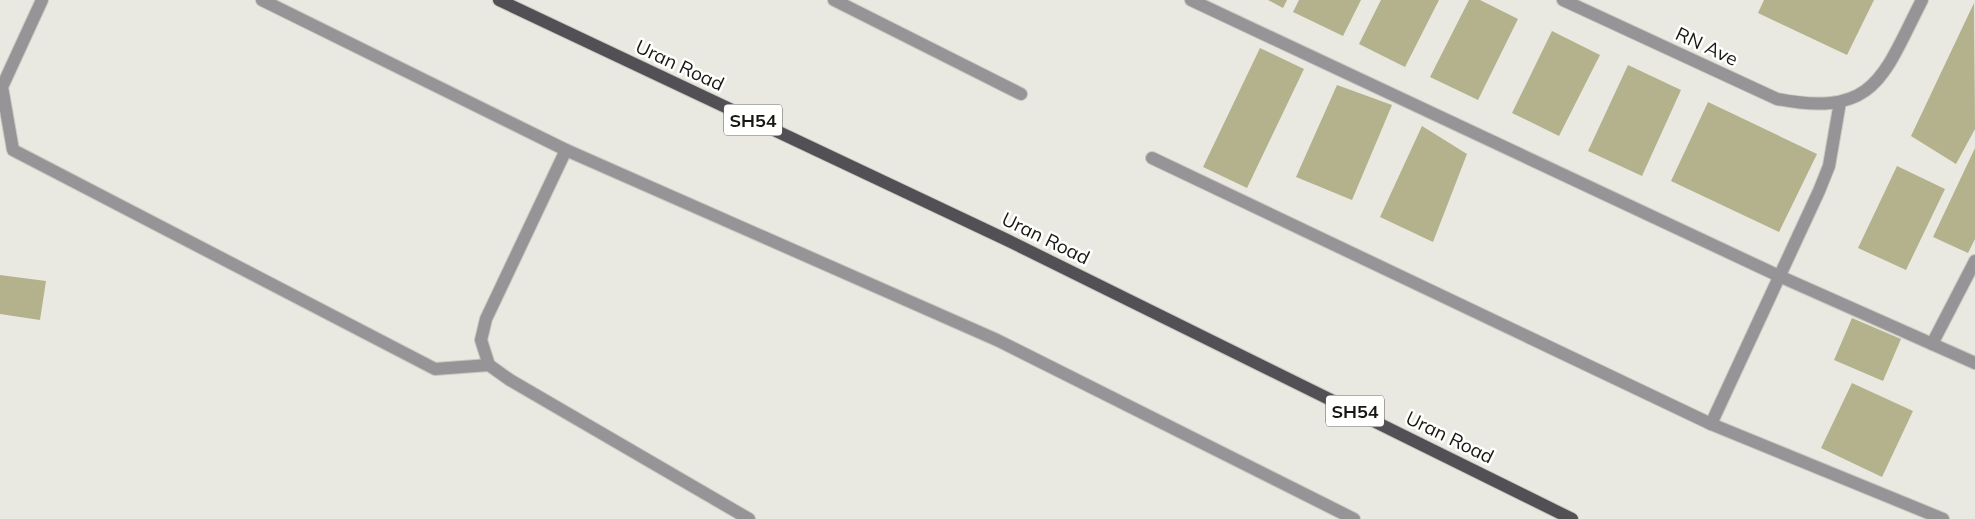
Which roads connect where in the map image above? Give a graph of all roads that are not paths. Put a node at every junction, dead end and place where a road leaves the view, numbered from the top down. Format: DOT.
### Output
graph roads {
  1 [pos="42,0"];
  2 [pos="262,0"];
  3 [pos="498,0"];
  4 [pos="834,0"];
  5 [pos="1191,0"];
  6 [pos="1564,0"];
  7 [pos="1922,0"];
  8 [pos="1021,94"];
  9 [pos="1840,102"];
  10 [pos="566,150"];
  11 [pos="1152,158"];
  12 [pos="1975,261"];
  13 [pos="1779,276"];
  14 [pos="1932,344"];
  15 [pos="1975,363"];
  16 [pos="489,365"];
  17 [pos="1711,424"];
  18 [pos="749,519"];
  19 [pos="1354,519"];
  20 [pos="1572,519"];
  21 [pos="1943,519"];
  1 -- 16 [label="street"];
  2 -- 10 [label="street"];
  3 -- 20 [label="main road, Uran Road / SH54"];
  4 -- 8 [label="street"];
  5 -- 13 [label="street"];
  6 -- 9 [label="street, RN Ave"];
  7 -- 9 [label="street, RN Ave"];
  9 -- 13 [label="street"];
  10 -- 16 [label="street"];
  10 -- 19 [label="street"];
  11 -- 17 [label="street"];
  12 -- 14 [label="street"];
  13 -- 14 [label="street"];
  13 -- 17 [label="street"];
  14 -- 15 [label="street"];
  16 -- 18 [label="street"];
  17 -- 21 [label="street"];
}
